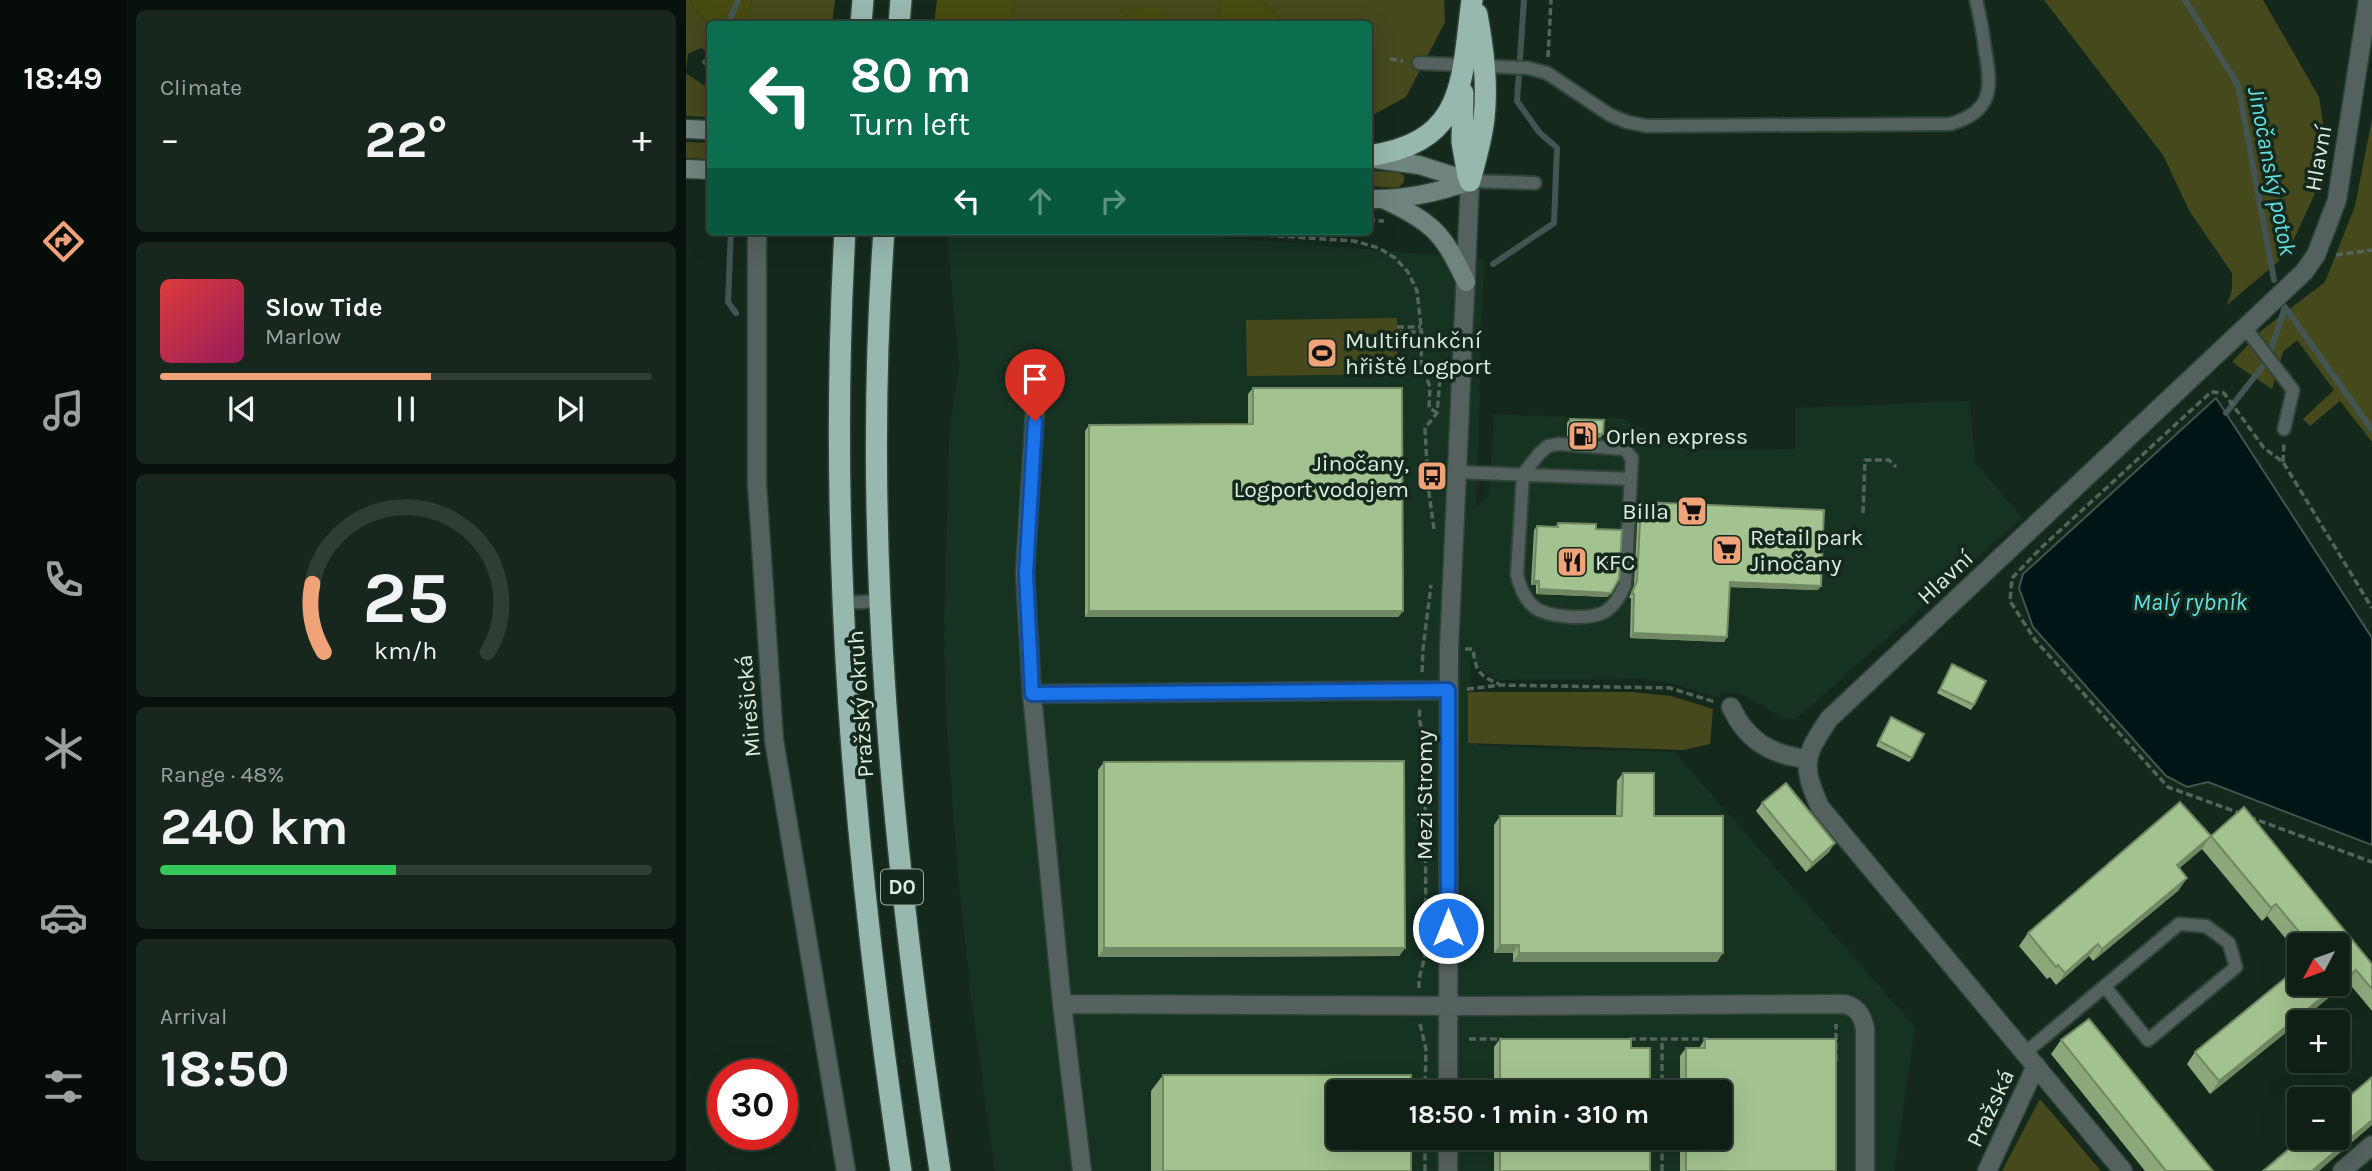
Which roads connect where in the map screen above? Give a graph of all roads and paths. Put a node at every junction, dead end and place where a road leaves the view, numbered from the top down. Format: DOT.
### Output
graph roads {
  1 [pos="856,0"];
  2 [pos="863,0"];
  3 [pos="901,0"];
  4 [pos="1473,0"];
  5 [pos="1551,0"];
  6 [pos="1976,0"];
  7 [pos="2368,0"];
  8 [pos="858,21"];
  9 [pos="859,21"];
  10 [pos="899,21"];
  11 [pos="1419,64"];
  12 [pos="1484,66"];
  13 [pos="1547,73"];
  14 [pos="686,129"];
  15 [pos="707,130"];
  16 [pos="1372,156"];
  17 [pos="1372,158"];
  18 [pos="686,169"];
  19 [pos="707,170"];
  20 [pos="1469,181"];
  21 [pos="1535,183"];
  22 [pos="1376,199"];
  23 [pos="1372,220"];
  24 [pos="1387,222"];
  25 [pos="757,235"];
  26 [pos="1264,235"];
  27 [pos="845,239"];
  28 [pos="883,241"];
  29 [pos="2372,250"];
  30 [pos="2316,255"];
  31 [pos="1466,282"];
  32 [pos="1421,329"];
  33 [pos="2246,329"];
  34 [pos="1398,330"];
  35 [pos="1441,374"];
  36 [pos="1036,395"];
  37 [pos="1437,413"];
  38 [pos="2284,429"];
  39 [pos="1456,464"];
  40 [pos="1896,467"];
  41 [pos="1522,474"];
  42 [pos="1631,479"];
  43 [pos="1857,488"];
  44 [pos="1864,488"];
  45 [pos="1863,513"];
  46 [pos="1434,531"];
  47 [pos="1432,577"];
  48 [pos="879,600"];
  49 [pos="842,603"];
  50 [pos="2372,608"];
  51 [pos="1423,649"];
  52 [pos="1473,649"];
  53 [pos="1501,685"];
  54 [pos="1448,690"];
  55 [pos="1032,694"];
  56 [pos="1731,707"];
  57 [pos="1419,718"];
  58 [pos="1807,759"];
  59 [pos="2372,862"];
  60 [pos="1419,979"];
  61 [pos="2105,987"];
  62 [pos="1062,1004"];
  63 [pos="1836,1004"];
  64 [pos="1448,1006"];
  65 [pos="1420,1028"];
  66 [pos="1469,1039"];
  67 [pos="1510,1039"];
  68 [pos="1621,1039"];
  69 [pos="1662,1039"];
  70 [pos="1716,1040"];
  71 [pos="2031,1059"];
  72 [pos="1836,1066"];
  73 [pos="1425,1080"];
  74 [pos="1448,1080"];
  75 [pos="1662,1080"];
  76 [pos="2372,1144"];
  77 [pos="1425,1150"];
  78 [pos="1448,1150"];
  79 [pos="1662,1150"];
  80 [pos="846,1171"];
  81 [pos="901,1171"];
  82 [pos="940,1171"];
  83 [pos="1082,1171"];
  84 [pos="1425,1171"];
  85 [pos="1448,1171"];
  86 [pos="1662,1171"];
  87 [pos="1865,1171"];
  88 [pos="1987,1171"];
  89 [pos="2123,1171"];
  90 [pos="2342,1171"];
  1 -- 8 [label="highway"];
  2 -- 9 [label="highway"];
  3 -- 10 [label="highway"];
  4 -- 12 [label="highway"];
  5 -- 13 [label="path"];
  6 -- 13 [label="lane"];
  7 -- 30 [label="street, Hlavní"];
  11 -- 12 [label="lane"];
  12 -- 13 [label="lane"];
  12 -- 16 [label="highway"];
  12 -- 20 [label="highway"];
  14 -- 15 [label="main road"];
  17 -- 20 [label="main road"];
  18 -- 19 [label="main road"];
  20 -- 21 [label="lane"];
  20 -- 22 [label="main road"];
  20 -- 31 [label="street, Mezi Stromy"];
  22 -- 31 [label="main road"];
  23 -- 24 [label="path"];
  25 -- 80 [label="street, Mirešická"];
  26 -- 32 [label="path"];
  27 -- 49 [label="highway, Pražský okruh / D0"];
  28 -- 48 [label="highway, Pražský okruh / D0"];
  29 -- 30 [label="path"];
  30 -- 33 [label="street, Hlavní"];
  31 -- 39 [label="street, Mezi Stromy"];
  32 -- 34 [label="path"];
  32 -- 37 [label="path"];
  33 -- 38 [label="lane"];
  33 -- 58 [label="street, Hlavní"];
  35 -- 37 [label="path"];
  36 -- 55 [label="street"];
  37 -- 46 [label="path"];
  39 -- 41 [label="lane"];
  39 -- 54 [label="street, Mezi Stromy"];
  40 -- 44 [label="path"];
  41 -- 42 [label="lane"];
  41 -- 42 [label="lane"];
  41 -- 42 [label="lane"];
  43 -- 44 [label="path"];
  44 -- 45 [label="path"];
  47 -- 51 [label="path"];
  48 -- 49 [label="lane"];
  48 -- 82 [label="highway, Pražský okruh / D0"];
  49 -- 81 [label="highway, Pražský okruh / D0"];
  50 -- 59 [label="path"];
  52 -- 53 [label="path"];
  53 -- 54 [label="path"];
  53 -- 56 [label="path"];
  54 -- 55 [label="street"];
  54 -- 64 [label="street, Mezi Stromy"];
  55 -- 62 [label="street"];
  56 -- 58 [label="street"];
  57 -- 60 [label="path"];
  58 -- 71 [label="street"];
  61 -- 61 [label="lane"];
  61 -- 71 [label="lane"];
  62 -- 64 [label="street"];
  62 -- 83 [label="street"];
  63 -- 64 [label="street"];
  63 -- 72 [label="path"];
  63 -- 87 [label="street"];
  64 -- 74 [label="street, Mezi Stromy"];
  65 -- 73 [label="path"];
  66 -- 67 [label="path"];
  68 -- 69 [label="path"];
  69 -- 70 [label="path"];
  69 -- 75 [label="path"];
  71 -- 88 [label="street, Pražská"];
  71 -- 89 [label="street"];
  76 -- 90 [label="street"];
  77 -- 84 [label="path"];
  78 -- 85 [label="street"];
  79 -- 86 [label="path"];
}
